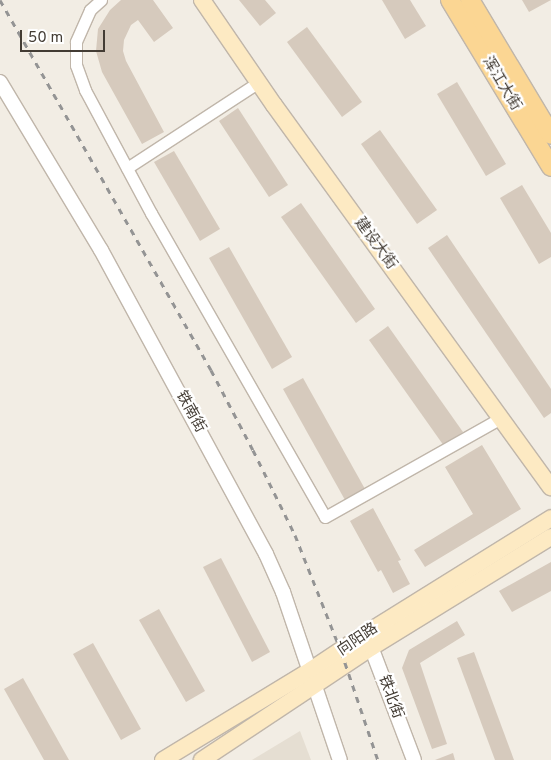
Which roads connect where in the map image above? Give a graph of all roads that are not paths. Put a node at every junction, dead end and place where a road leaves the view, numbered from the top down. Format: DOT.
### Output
graph roads {
  1 [pos="101,0"];
  2 [pos="202,0"];
  3 [pos="450,0"];
  4 [pos="470,0"];
  5 [pos="0,82"];
  6 [pos="259,82"];
  7 [pos="551,135"];
  8 [pos="551,167"];
  9 [pos="127,168"];
  10 [pos="501,418"];
  11 [pos="551,487"];
  12 [pos="551,518"];
  13 [pos="551,537"];
  14 [pos="368,641"];
  15 [pos="311,670"];
  16 [pos="315,686"];
  17 [pos="163,760"];
  18 [pos="202,760"];
  19 [pos="340,760"];
  20 [pos="414,760"];
  1 -- 9 [label="street"];
  2 -- 6 [label="main road, 建设大街"];
  3 -- 8 [label="main road, 浑江大街"];
  4 -- 7 [label="main road, 浑江大街"];
  5 -- 15 [label="street, 铁南街"];
  6 -- 9 [label="street"];
  6 -- 10 [label="main road, 建设大街"];
  9 -- 10 [label="street"];
  10 -- 11 [label="main road, 建设大街"];
  12 -- 14 [label="main road, 向阳路"];
  13 -- 14 [label="main road, 向阳路"];
  14 -- 15 [label="main road, 向阳路"];
  14 -- 16 [label="main road, 向阳路"];
  14 -- 20 [label="street, 铁北街"];
  15 -- 16 [label="street, 铁南街"];
  15 -- 17 [label="main road, 向阳路"];
  16 -- 18 [label="main road, 向阳路"];
  16 -- 19 [label="street, 铁南街"];
}
